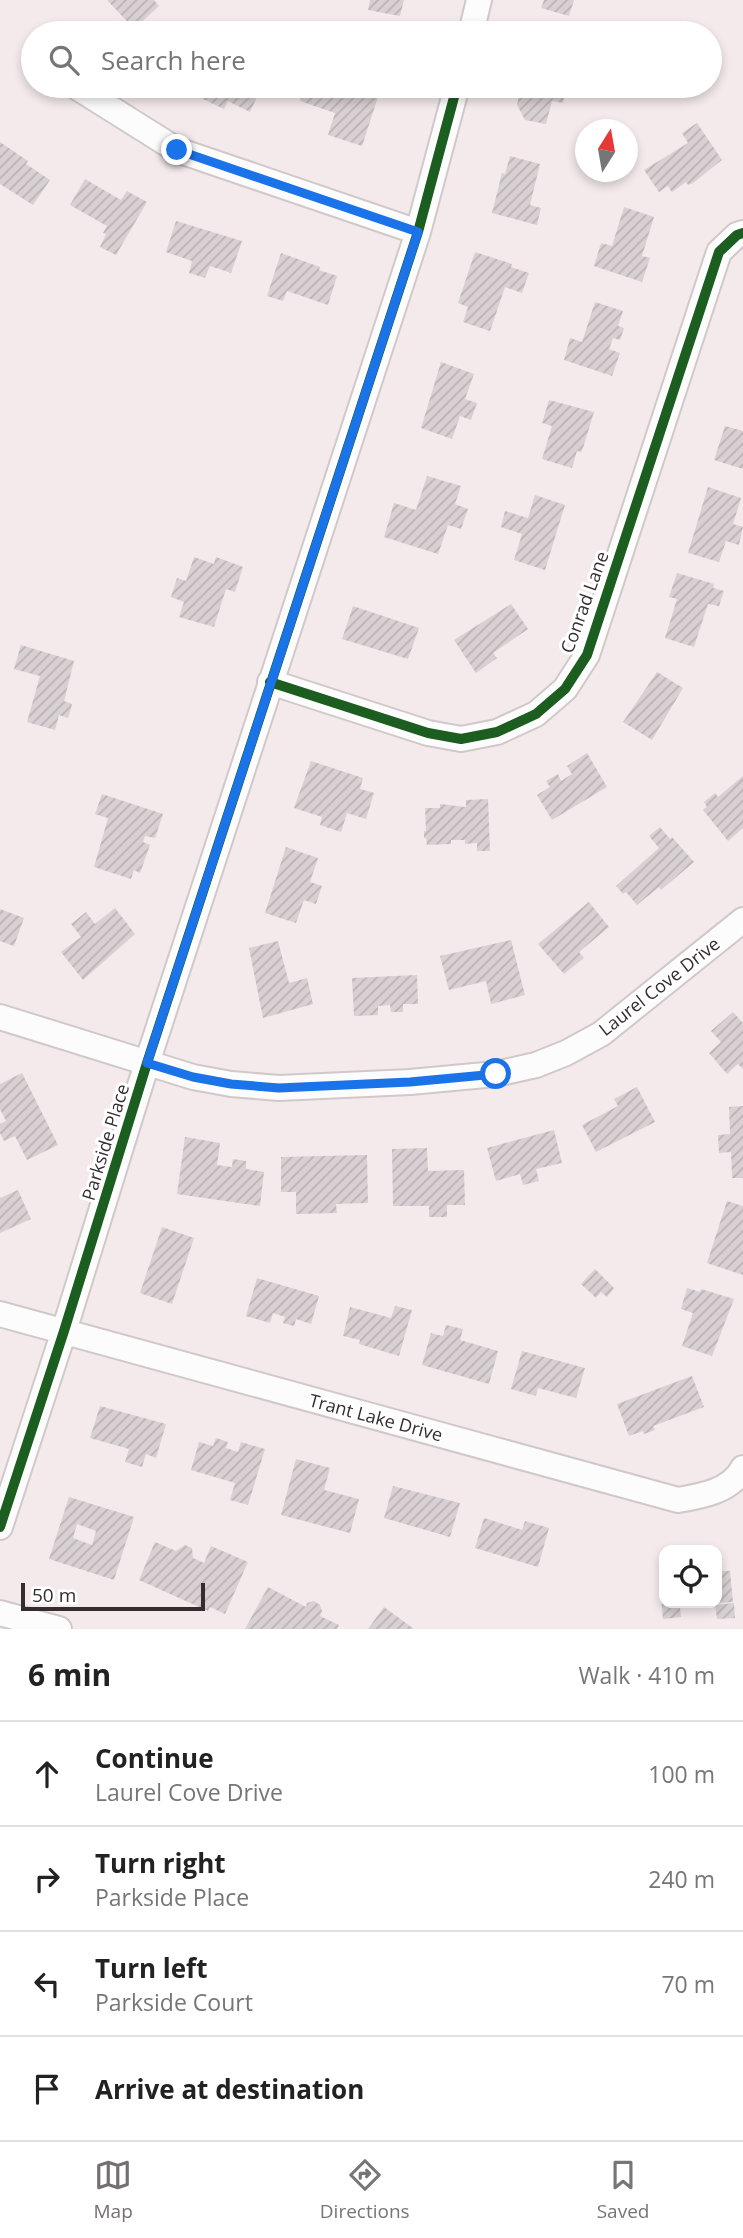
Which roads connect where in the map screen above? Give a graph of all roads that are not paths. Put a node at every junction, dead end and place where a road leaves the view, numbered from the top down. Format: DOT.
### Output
graph roads {
  1 [pos="479,0"];
  2 [pos="474,21"];
  3 [pos="94,98"];
  4 [pos="454,98"];
  5 [pos="418,232"];
  6 [pos="743,233"];
  7 [pos="270,682"];
  8 [pos="743,920"];
  9 [pos="0,1017"];
  10 [pos="147,1063"];
  11 [pos="0,1314"];
  12 [pos="64,1331"];
  13 [pos="743,1468"];
  14 [pos="0,1527"];
  15 [pos="0,1614"];
  16 [pos="59,1629"];
  1 -- 2 [label="street"];
  3 -- 5 [label="street"];
  4 -- 5 [label="street, Parkside Place"];
  5 -- 7 [label="street, Parkside Place"];
  6 -- 7 [label="street, Conrad Lane"];
  7 -- 10 [label="street, Parkside Place"];
  8 -- 10 [label="street, Laurel Cove Drive"];
  9 -- 10 [label="street, Laurel Cove Drive"];
  10 -- 12 [label="street, Parkside Place"];
  11 -- 12 [label="street, Trant Lake Drive"];
  12 -- 13 [label="street, Trant Lake Drive"];
  12 -- 14 [label="street, Parkside Place"];
  15 -- 16 [label="street"];
}
